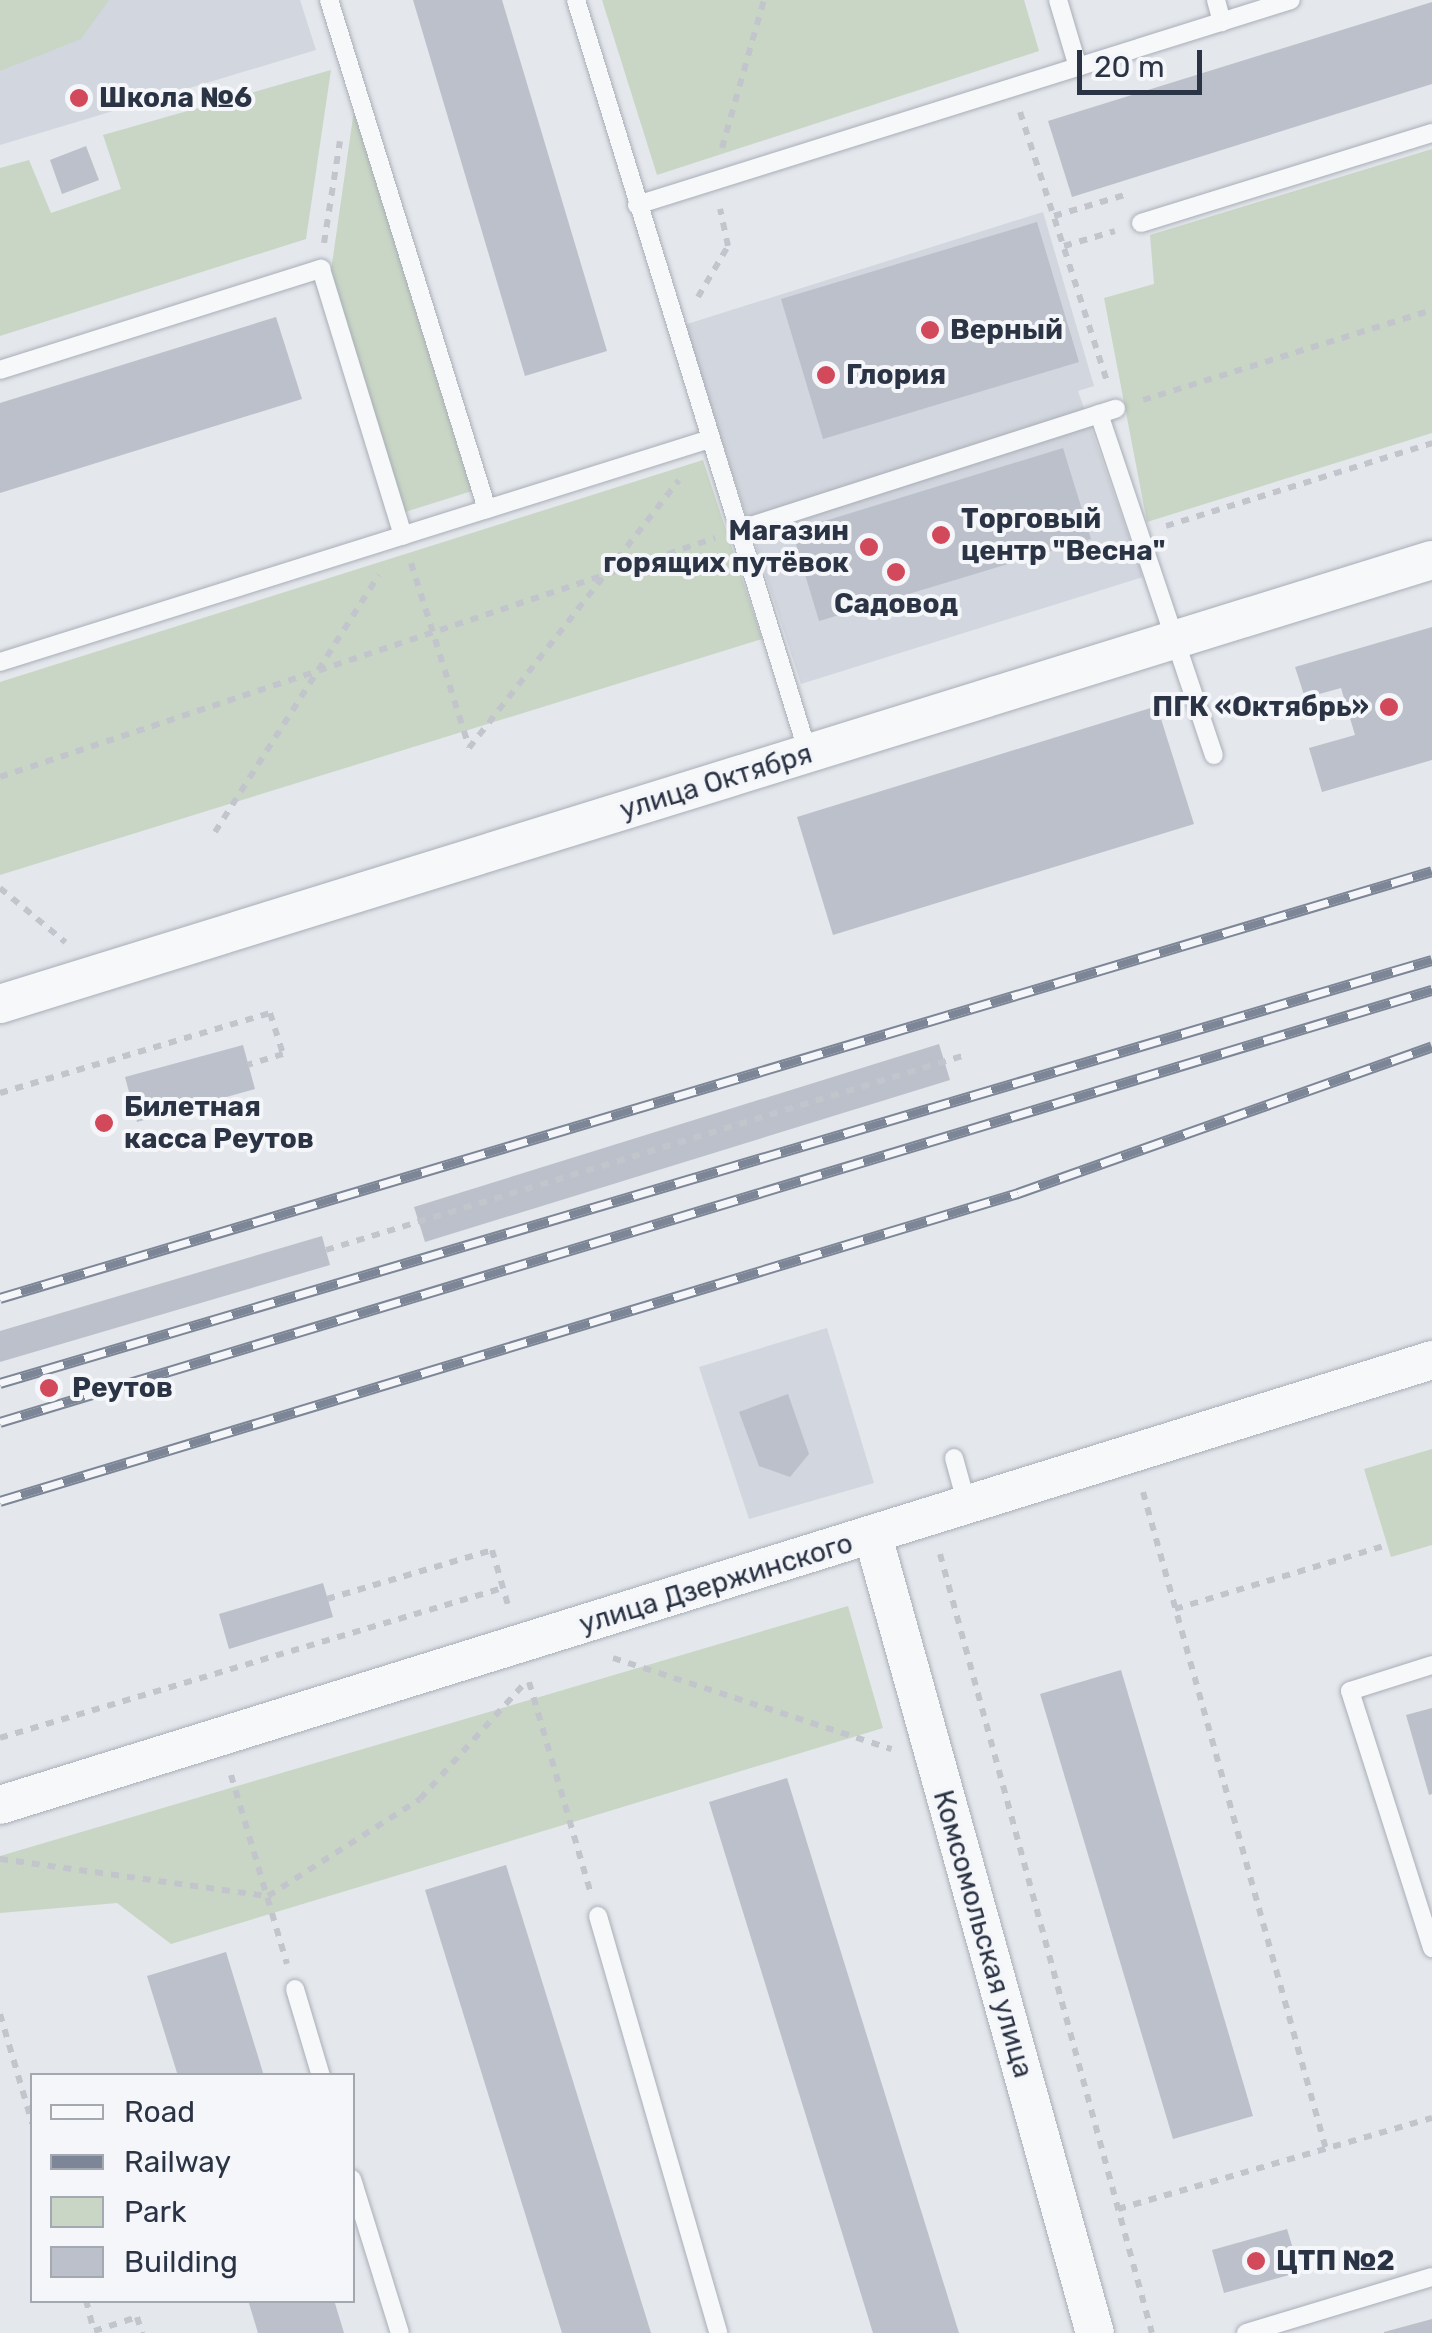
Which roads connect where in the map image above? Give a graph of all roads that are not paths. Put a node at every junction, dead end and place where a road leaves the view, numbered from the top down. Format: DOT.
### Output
graph roads {
  1 [pos="329,0"];
  2 [pos="576,0"];
  3 [pos="1058,0"];
  4 [pos="1216,0"];
  5 [pos="1291,0"];
  6 [pos="1222,22"];
  7 [pos="1078,67"];
  8 [pos="1432,133"];
  9 [pos="637,205"];
  10 [pos="1140,223"];
  11 [pos="0,370"];
  12 [pos="710,439"];
  13 [pos="487,509"];
  14 [pos="738,530"];
  15 [pos="403,536"];
  16 [pos="1432,560"];
  17 [pos="1177,639"];
  18 [pos="0,662"];
  19 [pos="808,753"];
  20 [pos="1214,755"];
  21 [pos="0,1004"];
  22 [pos="1432,1360"];
  23 [pos="954,1458"];
  24 [pos="967,1505"];
  25 [pos="872,1536"];
  26 [pos="1432,1666"];
  27 [pos="0,1805"];
  28 [pos="598,1916"];
  29 [pos="1432,1948"];
  30 [pos="295,1990"];
  31 [pos="320,2073"];
  32 [pos="355,2188"];
  33 [pos="1432,2277"];
  34 [pos="400,2333"];
  35 [pos="718,2333"];
  36 [pos="1094,2333"];
  37 [pos="1246,2333"];
  1 -- 13 [label="lane"];
  2 -- 9 [label="lane"];
  3 -- 7 [label="lane"];
  4 -- 6 [label="lane"];
  5 -- 6 [label="lane"];
  6 -- 7 [label="lane"];
  7 -- 9 [label="lane"];
  8 -- 10 [label="lane"];
  9 -- 12 [label="lane"];
  11 -- 15 [label="lane"];
  12 -- 13 [label="lane"];
  12 -- 14 [label="lane"];
  13 -- 15 [label="lane"];
  14 -- 17 [label="lane"];
  14 -- 19 [label="lane"];
  15 -- 18 [label="lane"];
  16 -- 17 [label="street, улица Октября"];
  17 -- 19 [label="street, улица Октября"];
  17 -- 20 [label="lane"];
  19 -- 21 [label="street, улица Октября"];
  22 -- 24 [label="street, улица Дзержинского"];
  23 -- 24 [label="lane"];
  24 -- 25 [label="street, улица Дзержинского"];
  25 -- 27 [label="street, улица Дзержинского"];
  25 -- 36 [label="street, Комсомольская улица"];
  26 -- 29 [label="lane"];
  28 -- 35 [label="lane"];
  30 -- 31 [label="lane"];
  32 -- 34 [label="lane"];
  33 -- 37 [label="lane"];
}
